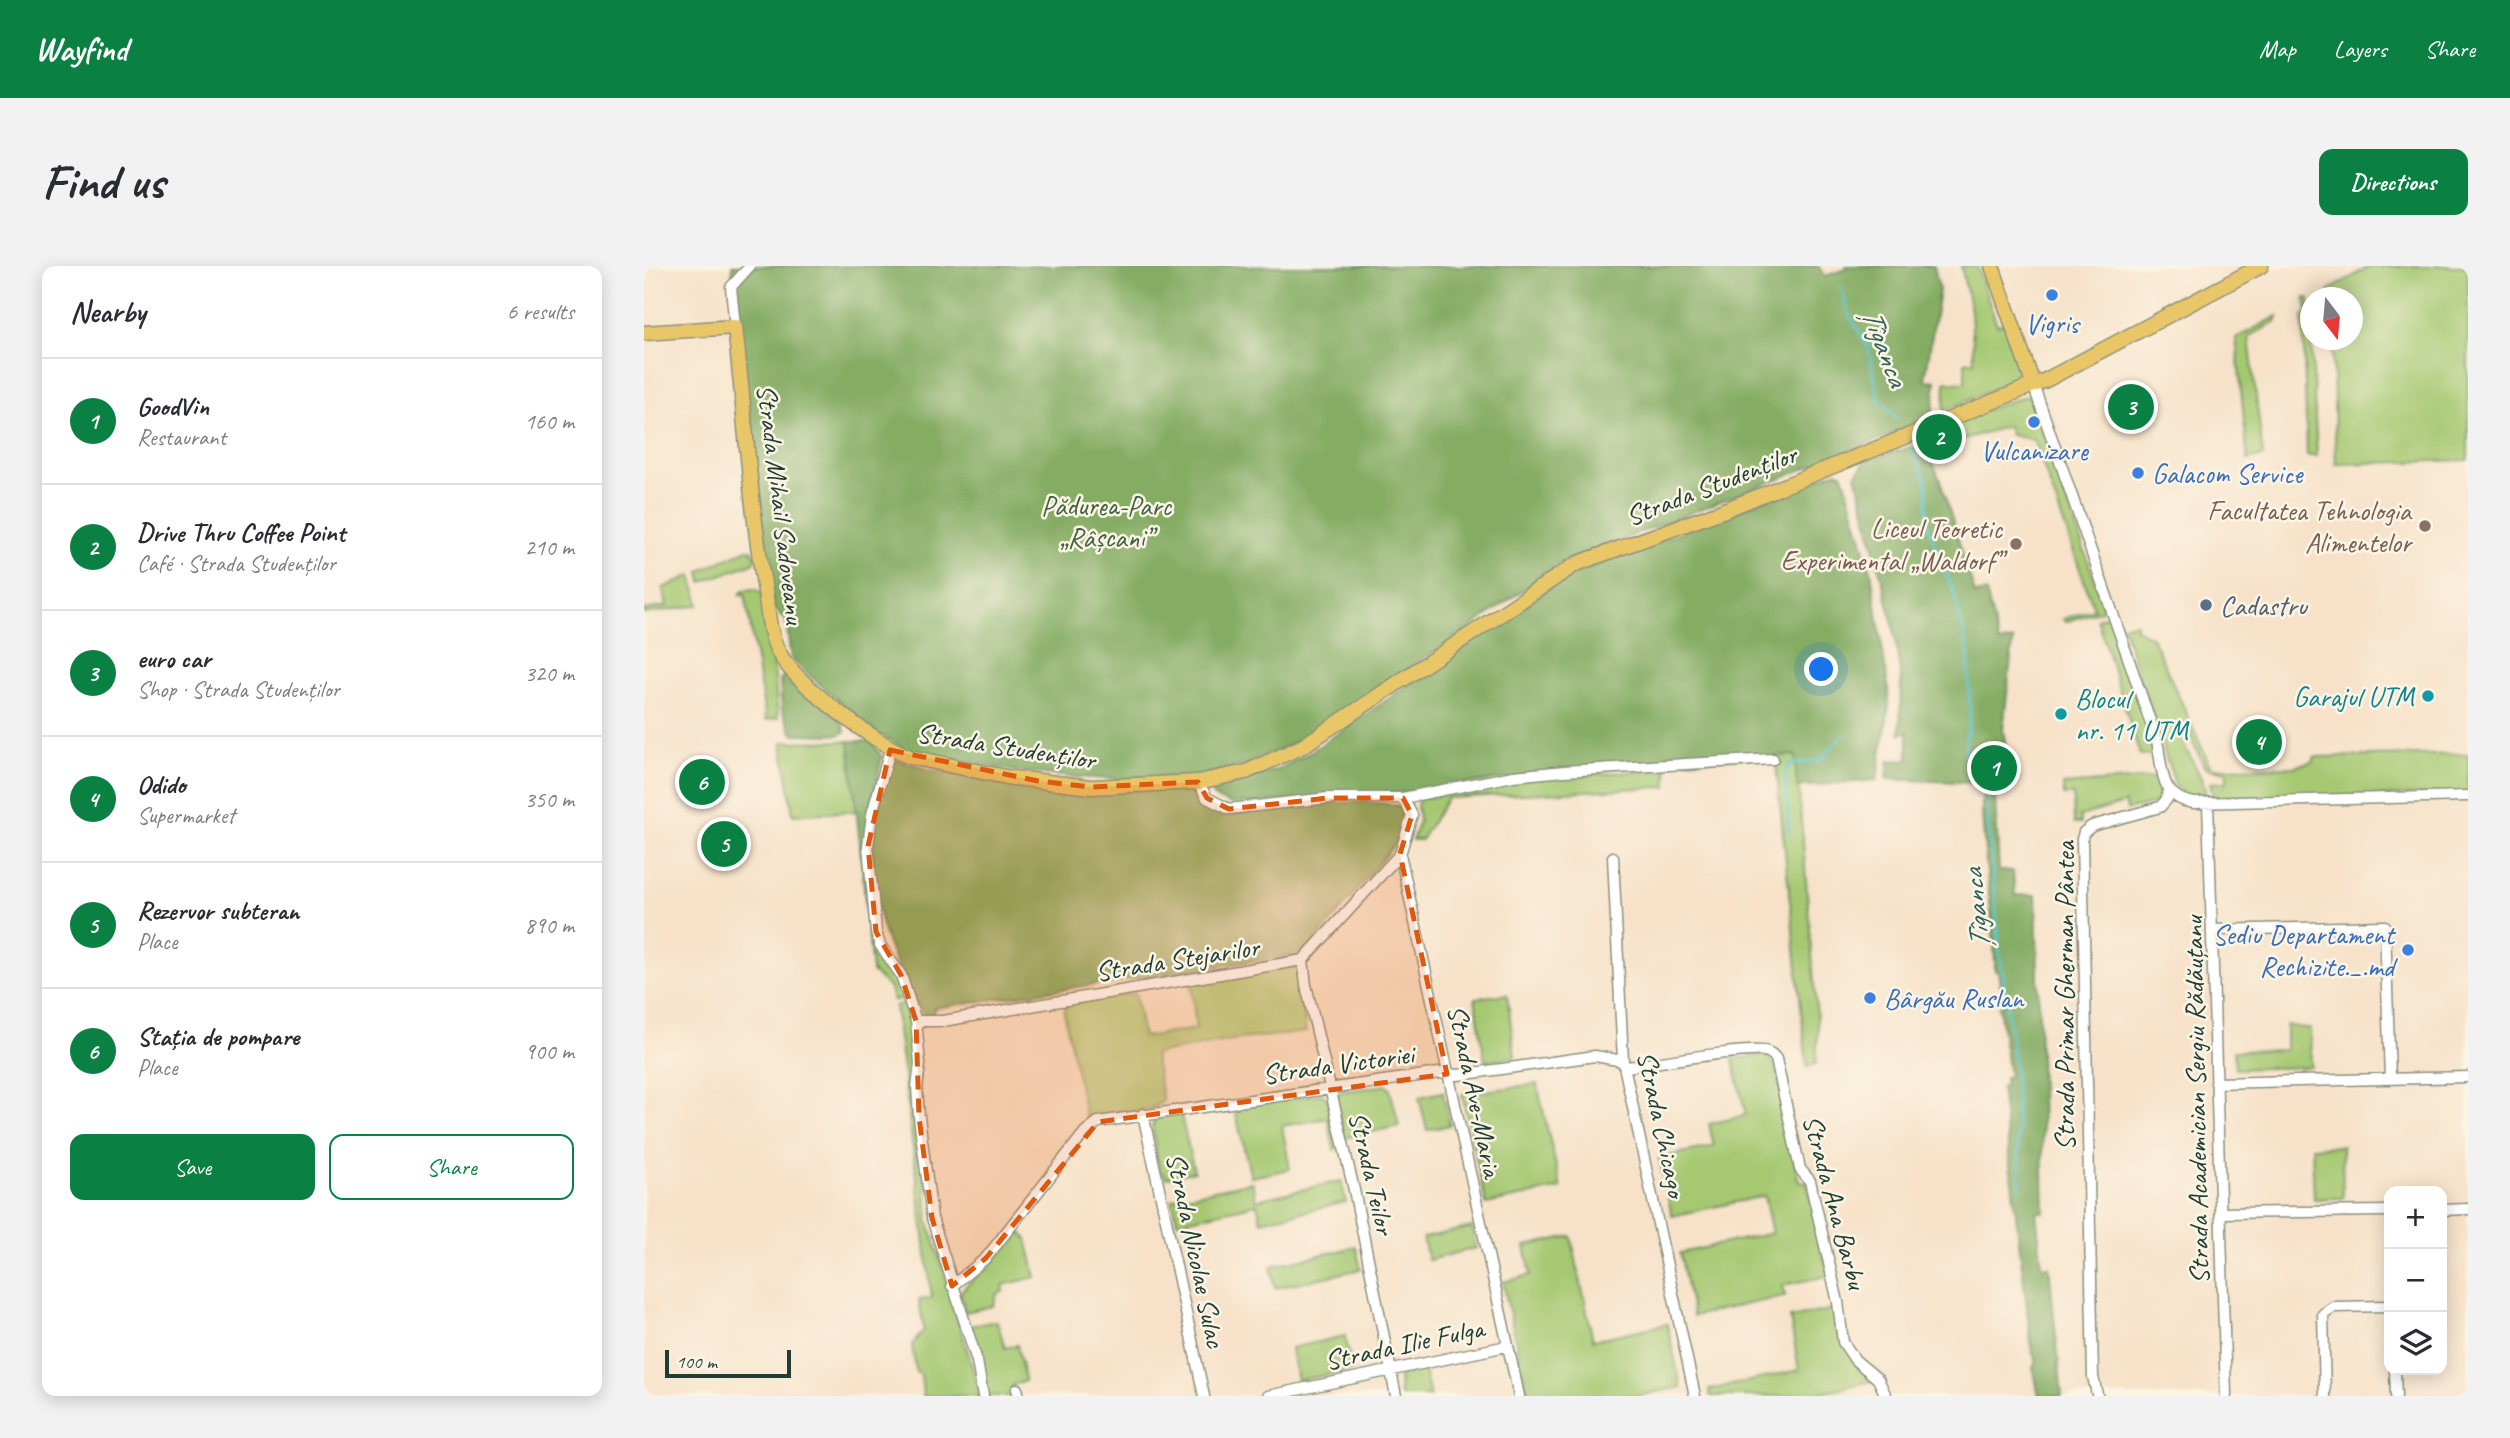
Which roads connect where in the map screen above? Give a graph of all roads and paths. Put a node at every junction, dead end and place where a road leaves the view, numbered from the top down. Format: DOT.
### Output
graph roads {
  1 [pos="750,266"];
  2 [pos="1992,266"];
  3 [pos="2261,266"];
  4 [pos="735,327"];
  5 [pos="644,333"];
  6 [pos="2033,384"];
  7 [pos="890,750"];
  8 [pos="1773,759"];
  9 [pos="1198,782"];
  10 [pos="2168,788"];
  11 [pos="2468,796"];
  12 [pos="1403,798"];
  13 [pos="2208,803"];
  14 [pos="1400,853"];
  15 [pos="1613,858"];
  16 [pos="2214,930"];
  17 [pos="1303,960"];
  18 [pos="916,1021"];
  19 [pos="1765,1051"];
  20 [pos="1625,1064"];
  21 [pos="1447,1074"];
  22 [pos="2468,1077"];
  23 [pos="2390,1079"];
  24 [pos="2217,1083"];
  25 [pos="1330,1089"];
  26 [pos="1143,1114"];
  27 [pos="2468,1209"];
  28 [pos="2447,1210"];
  29 [pos="2384,1211"];
  30 [pos="2221,1213"];
  31 [pos="952,1286"];
  32 [pos="2384,1306"];
  33 [pos="1507,1346"];
  34 [pos="1391,1369"];
  35 [pos="2395,1375"];
  36 [pos="2098,1395"];
  37 [pos="983,1396"];
  38 [pos="1204,1396"];
  39 [pos="1268,1396"];
  40 [pos="1396,1396"];
  41 [pos="1519,1396"];
  42 [pos="1695,1396"];
  43 [pos="1886,1396"];
  44 [pos="2226,1396"];
  45 [pos="2325,1396"];
  46 [pos="2396,1396"];
  1 -- 4 [label="street, Strada Mihail Sadoveanu"];
  2 -- 6 [label="main road"];
  3 -- 6 [label="main road, Strada Studenților"];
  4 -- 5 [label="main road"];
  4 -- 7 [label="main road, Strada Mihail Sadoveanu"];
  6 -- 9 [label="main road, Strada Studenților"];
  6 -- 10 [label="street"];
  7 -- 9 [label="main road, Strada Studenților"];
  7 -- 18 [label="street"];
  8 -- 12 [label="street"];
  9 -- 12 [label="street"];
  10 -- 13 [label="street"];
  10 -- 36 [label="street, Strada Primar Gherman Pântea"];
  11 -- 13 [label="street"];
  12 -- 14 [label="street, Strada Ave-Maria"];
  13 -- 16 [label="street, Strada Academician Sergiu Rădăuțanu"];
  14 -- 17 [label="street"];
  14 -- 21 [label="street, Strada Ave-Maria"];
  15 -- 20 [label="street, Strada Chicago"];
  16 -- 23 [label="street"];
  16 -- 24 [label="street, Strada Academician Sergiu Rădăuțanu"];
  17 -- 18 [label="street, Strada Stejarilor"];
  17 -- 25 [label="street, Strada Teilor"];
  18 -- 31 [label="street"];
  19 -- 20 [label="street, Strada Victoriei"];
  19 -- 43 [label="street, Strada Ana Barbu"];
  20 -- 21 [label="street, Strada Victoriei"];
  20 -- 42 [label="street, Strada Chicago"];
  21 -- 25 [label="street, Strada Victoriei"];
  21 -- 33 [label="street, Strada Ave-Maria"];
  22 -- 23 [label="street"];
  23 -- 24 [label="street"];
  24 -- 30 [label="street, Strada Academician Sergiu Rădăuțanu"];
  25 -- 26 [label="street, Strada Victoriei"];
  25 -- 34 [label="street, Strada Teilor"];
  26 -- 31 [label="street, Strada Victoriei"];
  26 -- 38 [label="street, Strada Nicolae Sulac"];
  27 -- 28 [label="street"];
  29 -- 30 [label="street"];
  30 -- 44 [label="street, Strada Academician Sergiu Rădăuțanu"];
  31 -- 37 [label="street"];
  32 -- 45 [label="street"];
  33 -- 34 [label="street, Strada Ilie Fulga"];
  33 -- 41 [label="street, Strada Ave-Maria"];
  34 -- 39 [label="street, Strada Ilie Fulga"];
  34 -- 40 [label="street, Strada Teilor"];
  35 -- 46 [label="street"];
}
